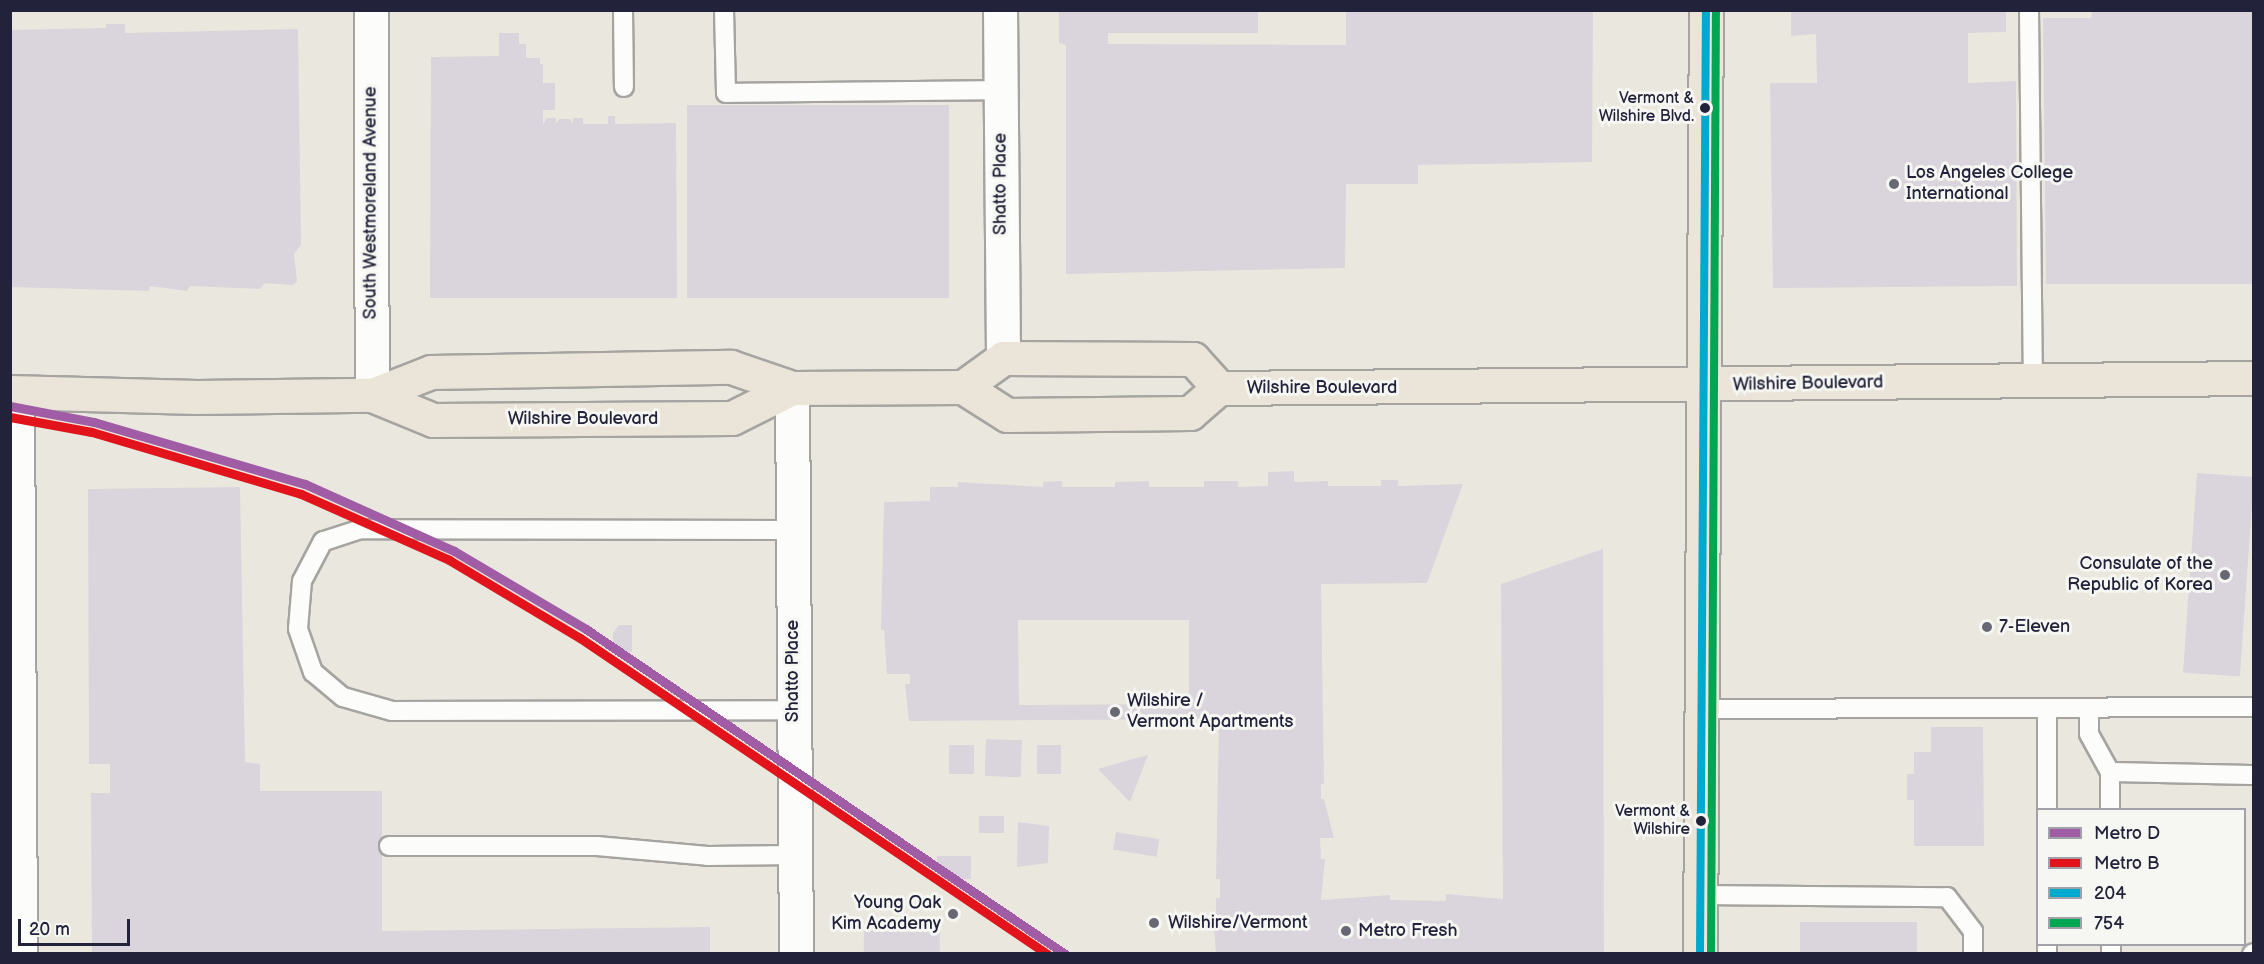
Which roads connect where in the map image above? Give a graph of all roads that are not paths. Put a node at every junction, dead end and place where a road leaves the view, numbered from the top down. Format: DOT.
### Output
graph roads {
  1 [pos="371,10"];
  2 [pos="623,10"];
  3 [pos="724,10"];
  4 [pos="1000,10"];
  5 [pos="1706,10"];
  6 [pos="2029,10"];
  7 [pos="624,87"];
  8 [pos="1001,90"];
  9 [pos="1003,358"];
  10 [pos="2253,378"];
  11 [pos="2033,380"];
  12 [pos="1704,386"];
  13 [pos="963,387"];
  14 [pos="792,388"];
  15 [pos="1219,388"];
  16 [pos="13,393"];
  17 [pos="372,395"];
  18 [pos="792,530"];
  19 [pos="2253,707"];
  20 [pos="2047,708"];
  21 [pos="2089,708"];
  22 [pos="1700,709"];
  23 [pos="793,710"];
  24 [pos="2110,772"];
  25 [pos="2253,775"];
  26 [pos="2047,808"];
  27 [pos="2110,808"];
  28 [pos="389,846"];
  29 [pos="795,855"];
  30 [pos="1699,895"];
  31 [pos="20,954"];
  32 [pos="796,954"];
  33 [pos="1700,954"];
  34 [pos="1973,954"];
  1 -- 17 [label="street, South Westmoreland Avenue"];
  2 -- 7 [label="lane"];
  3 -- 8 [label="lane"];
  4 -- 8 [label="street, Shatto Place"];
  5 -- 12 [label="main road"];
  6 -- 11 [label="lane"];
  8 -- 9 [label="street, Shatto Place"];
  9 -- 13 [label="main road"];
  9 -- 15 [label="main road"];
  10 -- 11 [label="main road, Wilshire Boulevard"];
  11 -- 12 [label="main road, Wilshire Boulevard"];
  12 -- 15 [label="main road, Wilshire Boulevard"];
  12 -- 22 [label="main road"];
  13 -- 14 [label="main road, Wilshire Boulevard"];
  13 -- 15 [label="main road"];
  14 -- 17 [label="main road, Wilshire Boulevard"];
  14 -- 17 [label="main road, Wilshire Boulevard"];
  14 -- 18 [label="street, Shatto Place"];
  16 -- 17 [label="main road, Wilshire Boulevard"];
  16 -- 31 [label="street"];
  18 -- 23 [label="street, Shatto Place"];
  18 -- 23 [label="lane"];
  19 -- 21 [label="lane"];
  20 -- 21 [label="lane"];
  20 -- 22 [label="lane"];
  20 -- 26 [label="lane"];
  21 -- 24 [label="lane"];
  22 -- 30 [label="main road"];
  23 -- 29 [label="street, Shatto Place"];
  24 -- 25 [label="lane"];
  24 -- 27 [label="lane"];
  28 -- 29 [label="lane"];
  29 -- 32 [label="street, Shatto Place"];
  30 -- 33 [label="main road"];
  30 -- 34 [label="lane"];
}
